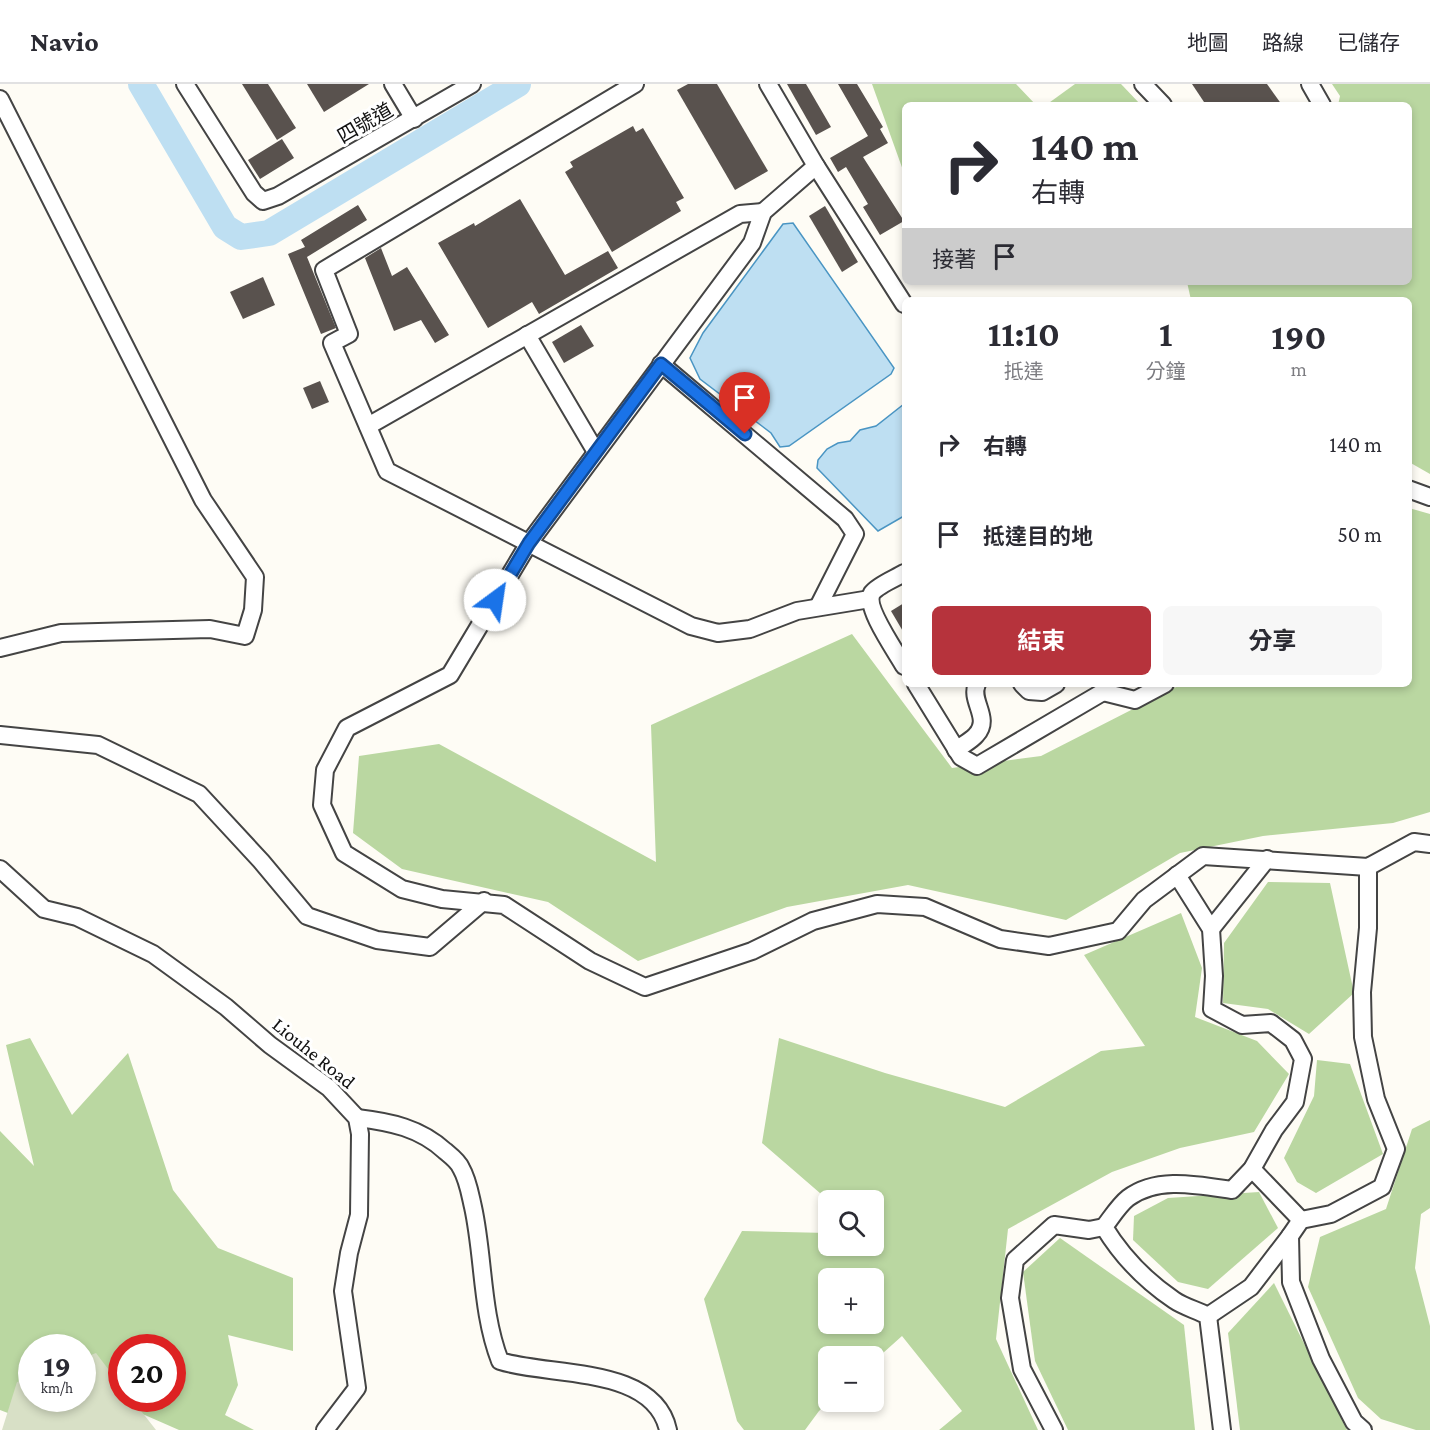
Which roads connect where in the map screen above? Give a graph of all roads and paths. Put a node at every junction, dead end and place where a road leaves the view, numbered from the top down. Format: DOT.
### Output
graph roads {
  1 [pos="185,84"];
  2 [pos="393,84"];
  3 [pos="472,84"];
  4 [pos="635,84"];
  5 [pos="768,84"];
  6 [pos="1143,84"];
  7 [pos="1310,84"];
  8 [pos="0,99"];
  9 [pos="1160,102"];
  10 [pos="1320,102"];
  11 [pos="414,119"];
  12 [pos="816,166"];
  13 [pos="763,212"];
  14 [pos="902,301"];
  15 [pos="527,335"];
  16 [pos="661,364"];
  17 [pos="368,426"];
  18 [pos="596,452"];
  19 [pos="1412,490"];
  20 [pos="1430,497"];
  21 [pos="529,543"];
  22 [pos="902,574"];
  23 [pos="870,599"];
  24 [pos="818,607"];
  25 [pos="0,648"];
  26 [pos="902,663"];
  27 [pos="919,687"];
  28 [pos="976,687"];
  29 [pos="1025,687"];
  30 [pos="1051,687"];
  31 [pos="1159,687"];
  32 [pos="1105,688"];
  33 [pos="0,735"];
  34 [pos="956,750"];
  35 [pos="1430,844"];
  36 [pos="1267,859"];
  37 [pos="1368,867"];
  38 [pos="0,869"];
  39 [pos="1177,875"];
  40 [pos="484,901"];
  41 [pos="1211,929"];
  42 [pos="357,1118"];
  43 [pos="1252,1169"];
  44 [pos="1301,1220"];
  45 [pos="1104,1227"];
  46 [pos="1290,1236"];
  47 [pos="1208,1316"];
  48 [pos="325,1430"];
  49 [pos="668,1430"];
  50 [pos="1054,1430"];
  51 [pos="1222,1430"];
  52 [pos="1363,1430"];
  1 -- 11 [label="street, 四號道"];
  2 -- 11 [label="street"];
  3 -- 11 [label="street, 四號道"];
  4 -- 17 [label="street"];
  5 -- 12 [label="street"];
  6 -- 9 [label="street"];
  7 -- 10 [label="street"];
  8 -- 25 [label="street"];
  12 -- 13 [label="street"];
  12 -- 14 [label="street"];
  13 -- 15 [label="street"];
  13 -- 16 [label="street"];
  15 -- 17 [label="street"];
  15 -- 18 [label="street"];
  16 -- 18 [label="street"];
  16 -- 24 [label="street"];
  17 -- 21 [label="street"];
  18 -- 21 [label="street"];
  19 -- 20 [label="street"];
  21 -- 24 [label="street"];
  21 -- 40 [label="street"];
  22 -- 23 [label="street"];
  23 -- 24 [label="street"];
  23 -- 26 [label="street"];
  27 -- 34 [label="street"];
  28 -- 34 [label="street"];
  29 -- 30 [label="street"];
  31 -- 32 [label="street"];
  32 -- 34 [label="street"];
  33 -- 40 [label="street"];
  35 -- 37 [label="street"];
  36 -- 37 [label="street"];
  36 -- 39 [label="street"];
  36 -- 41 [label="street"];
  37 -- 44 [label="street"];
  38 -- 42 [label="street, Liouhe Road"];
  39 -- 40 [label="street"];
  39 -- 41 [label="street"];
  41 -- 43 [label="street"];
  42 -- 48 [label="street, Liouhe Road"];
  42 -- 49 [label="street"];
  43 -- 44 [label="street"];
  43 -- 45 [label="street"];
  44 -- 46 [label="street"];
  45 -- 47 [label="street"];
  45 -- 50 [label="street"];
  46 -- 47 [label="street"];
  46 -- 52 [label="street"];
  47 -- 51 [label="street"];
}
